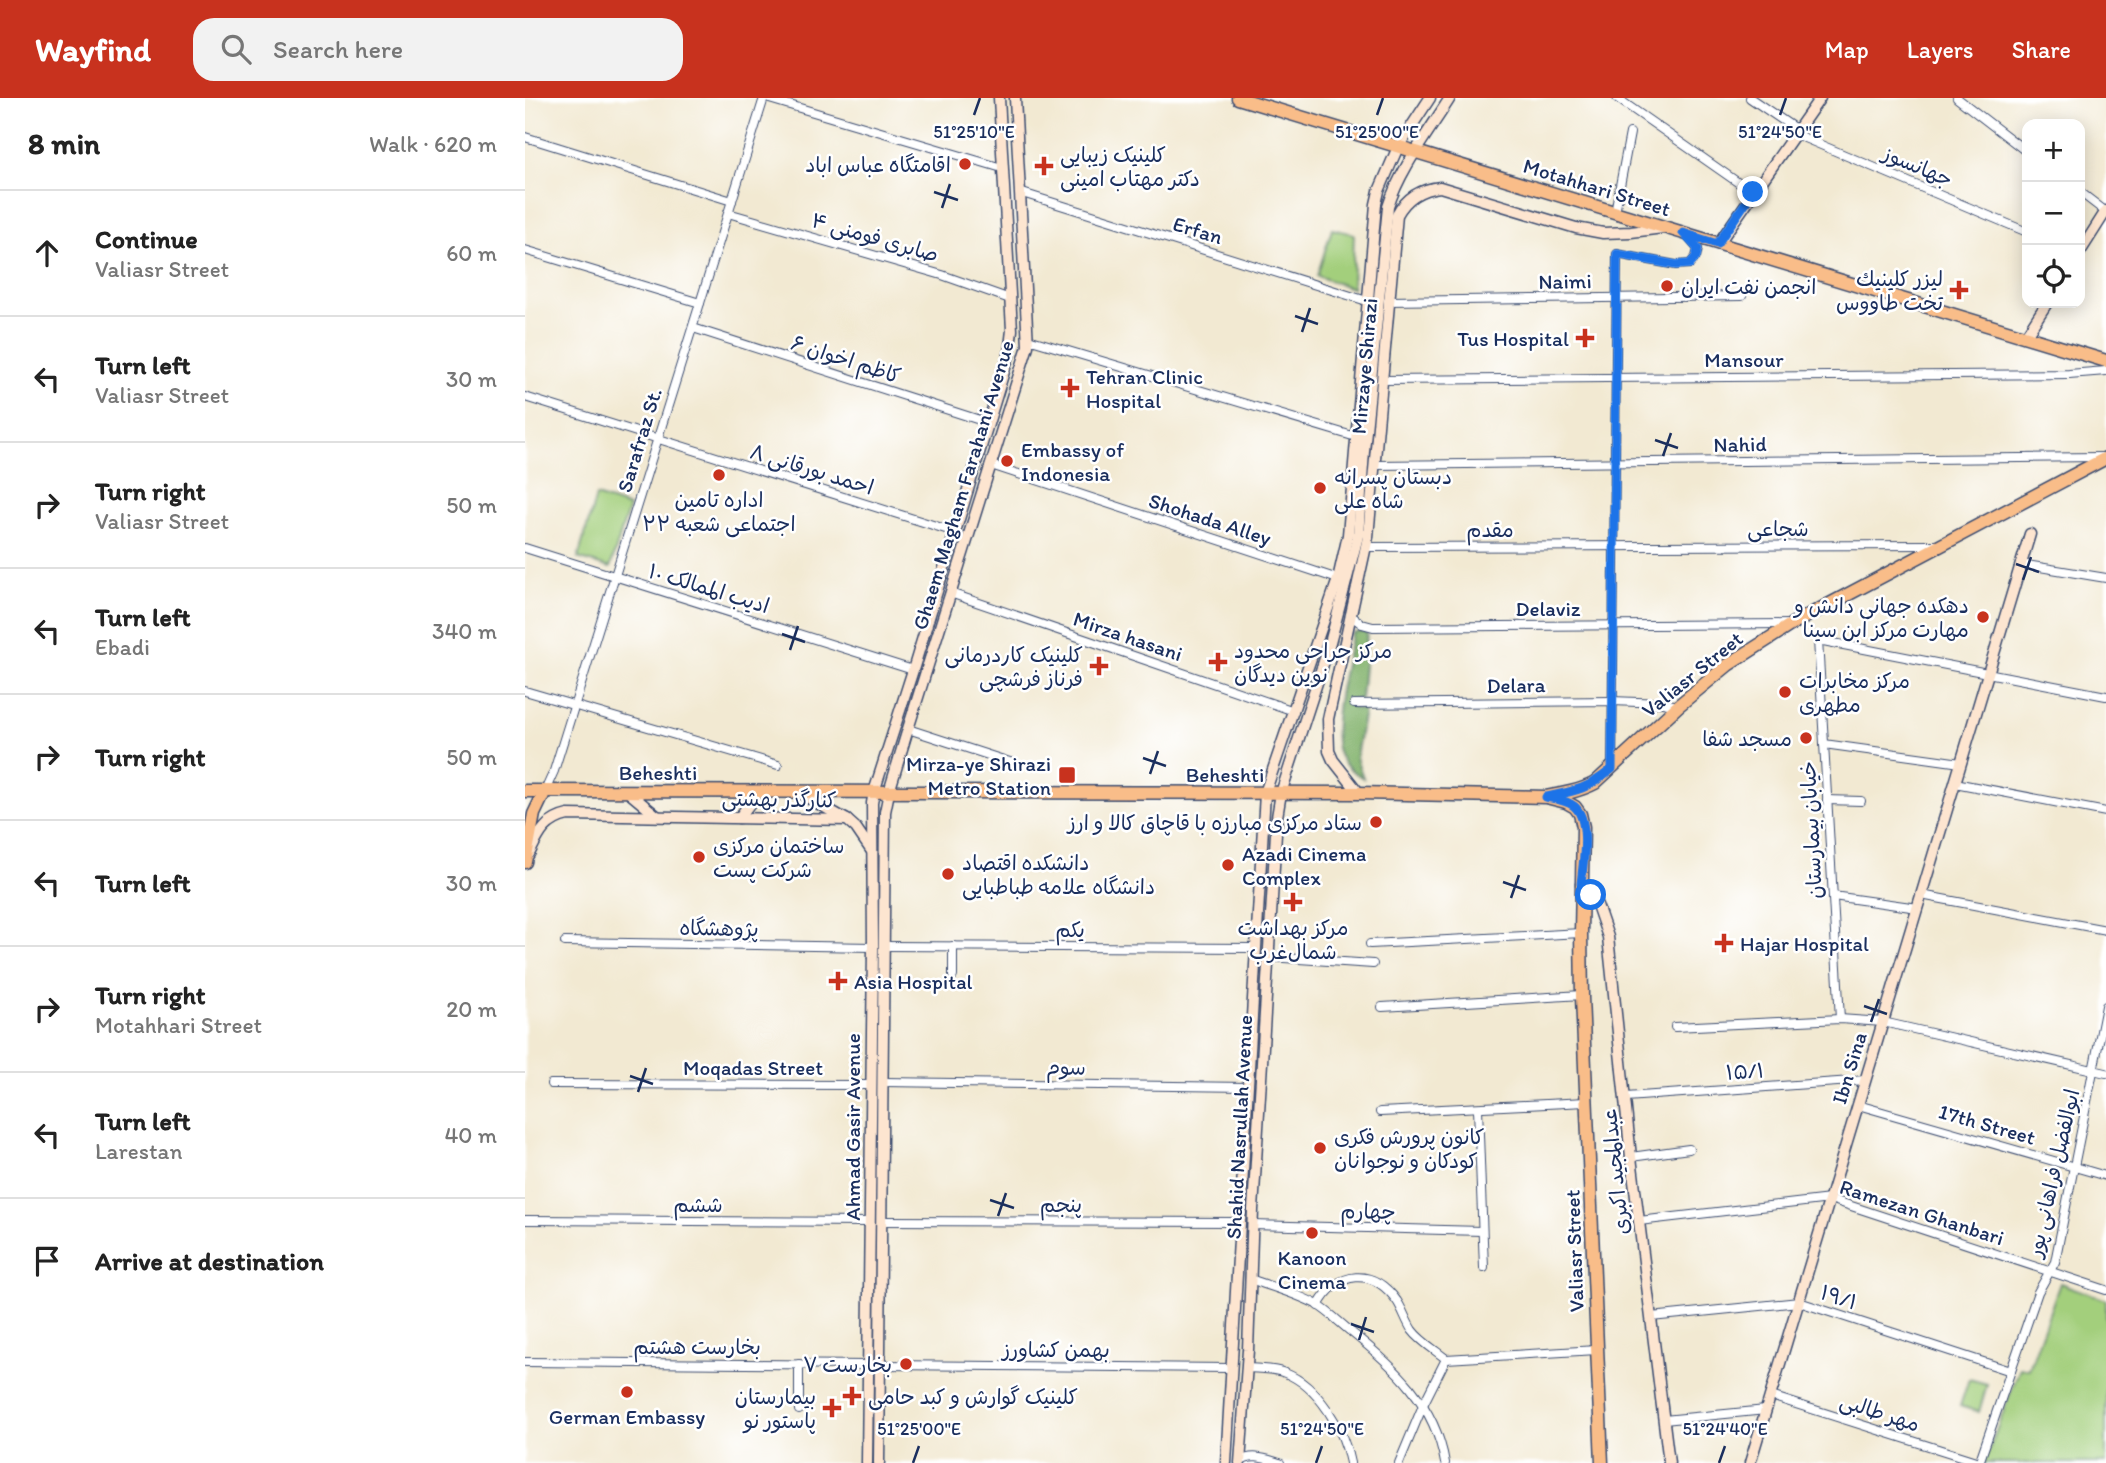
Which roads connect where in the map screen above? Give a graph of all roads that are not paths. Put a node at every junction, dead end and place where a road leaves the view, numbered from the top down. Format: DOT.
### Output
graph roads {
  1 [pos="765,98"];
  2 [pos="999,98"];
  3 [pos="1014,98"];
  4 [pos="1238,98"];
  5 [pos="1430,98"];
  6 [pos="1450,98"];
  7 [pos="1617,98"];
  8 [pos="1750,98"];
  9 [pos="1820,98"];
  10 [pos="1957,98"];
  11 [pos="1796,132"];
  12 [pos="1630,134"];
  13 [pos="525,137"];
  14 [pos="1398,147"];
  15 [pos="2022,148"];
  16 [pos="1416,152"];
  17 [pos="1002,168"];
  18 [pos="1019,192"];
  19 [pos="1753,192"];
  20 [pos="2085,196"];
  21 [pos="732,201"];
  22 [pos="1615,212"];
  23 [pos="2106,212"];
  24 [pos="729,213"];
  25 [pos="1666,228"];
  26 [pos="2022,230"];
  27 [pos="1683,233"];
  28 [pos="1717,244"];
  29 [pos="2084,245"];
  30 [pos="525,250"];
  31 [pos="1742,296"];
  32 [pos="1616,297"];
  33 [pos="1010,299"];
  34 [pos="1367,301"];
  35 [pos="1388,301"];
  36 [pos="700,303"];
  37 [pos="2044,308"];
  38 [pos="693,328"];
  39 [pos="2025,337"];
  40 [pos="1028,339"];
  41 [pos="2106,362"];
  42 [pos="2106,371"];
  43 [pos="1615,378"];
  44 [pos="1382,380"];
  45 [pos="525,397"];
  46 [pos="989,423"];
  47 [pos="1356,437"];
  48 [pos="658,439"];
  49 [pos="2106,458"];
  50 [pos="1615,463"];
  51 [pos="991,466"];
  52 [pos="1375,466"];
  53 [pos="955,532"];
  54 [pos="2030,534"];
  55 [pos="1942,545"];
  56 [pos="1614,546"];
  57 [pos="1366,547"];
  58 [pos="525,548"];
  59 [pos="2021,564"];
  60 [pos="615,576"];
  61 [pos="2106,578"];
  62 [pos="1338,579"];
  63 [pos="950,593"];
  64 [pos="1350,615"];
  65 [pos="1792,624"];
  66 [pos="1613,625"];
  67 [pos="913,670"];
  68 [pos="1988,674"];
  69 [pos="525,691"];
  70 [pos="2106,696"];
  71 [pos="1612,701"];
  72 [pos="1354,704"];
  73 [pos="575,706"];
  74 [pos="1678,706"];
  75 [pos="1294,711"];
  76 [pos="908,729"];
  77 [pos="1824,744"];
  78 [pos="1961,763"];
  79 [pos="1016,764"];
  80 [pos="778,765"];
  81 [pos="1612,769"];
  82 [pos="1955,783"];
  83 [pos="525,790"];
  84 [pos="545,790"];
  85 [pos="627,791"];
  86 [pos="759,791"];
  87 [pos="796,791"];
  88 [pos="874,792"];
  89 [pos="889,792"];
  90 [pos="1265,793"];
  91 [pos="1281,793"];
  92 [pos="1359,793"];
  93 [pos="1546,797"];
  94 [pos="1827,800"];
  95 [pos="1861,801"];
  96 [pos="2106,812"];
  97 [pos="657,816"];
  98 [pos="739,818"];
  99 [pos="848,820"];
  100 [pos="871,850"];
  101 [pos="525,862"];
  102 [pos="1581,884"];
  103 [pos="1921,895"];
  104 [pos="1833,896"];
  105 [pos="1917,908"];
  106 [pos="2106,930"];
  107 [pos="1581,933"];
  108 [pos="565,942"];
  109 [pos="1370,944"];
  110 [pos="878,946"];
  111 [pos="953,946"];
  112 [pos="1256,948"];
  113 [pos="1269,957"];
  114 [pos="1373,964"];
  115 [pos="953,976"];
  116 [pos="1582,995"];
  117 [pos="2106,1006"];
  118 [pos="1382,1007"];
  119 [pos="1840,1018"];
  120 [pos="1883,1022"];
  121 [pos="1252,1027"];
  122 [pos="1265,1027"];
  123 [pos="1675,1027"];
  124 [pos="2093,1070"];
  125 [pos="2106,1073"];
  126 [pos="1866,1080"];
  127 [pos="883,1082"];
  128 [pos="551,1084"];
  129 [pos="871,1085"];
  130 [pos="1248,1087"];
  131 [pos="1626,1097"];
  132 [pos="1587,1102"];
  133 [pos="1858,1105"];
  134 [pos="1478,1108"];
  135 [pos="1380,1112"];
  136 [pos="1689,1149"];
  137 [pos="1631,1157"];
  138 [pos="2074,1167"];
  139 [pos="2106,1176"];
  140 [pos="1830,1199"];
  141 [pos="525,1220"];
  142 [pos="1639,1221"];
  143 [pos="876,1222"];
  144 [pos="1240,1222"];
  145 [pos="1252,1225"];
  146 [pos="1482,1231"];
  147 [pos="1484,1268"];
  148 [pos="2049,1271"];
  149 [pos="1250,1279"];
  150 [pos="2106,1290"];
  151 [pos="1799,1302"];
  152 [pos="1318,1306"];
  153 [pos="1651,1317"];
  154 [pos="1597,1350"];
  155 [pos="1446,1359"];
  156 [pos="525,1362"];
  157 [pos="799,1364"];
  158 [pos="868,1365"];
  159 [pos="880,1365"];
  160 [pos="1231,1368"];
  161 [pos="1247,1368"];
  162 [pos="2011,1371"];
  163 [pos="1771,1396"];
  164 [pos="1424,1403"];
  165 [pos="799,1410"];
  166 [pos="1766,1410"];
  167 [pos="1664,1420"];
  168 [pos="867,1463"];
  169 [pos="879,1463"];
  170 [pos="1226,1463"];
  171 [pos="1240,1463"];
  172 [pos="1280,1463"];
  173 [pos="1350,1463"];
  174 [pos="1399,1463"];
  175 [pos="1445,1463"];
  176 [pos="1602,1463"];
  177 [pos="1669,1463"];
  178 [pos="1750,1463"];
  179 [pos="1979,1463"];
  1 -- 17 [label="street"];
  1 -- 21 [label="street, Sarafraz St."];
  2 -- 17 [label="main road, Ghaem Magham Farahani Avenue"];
  3 -- 18 [label="main road, Ghaem Magham Farahani Avenue"];
  4 -- 14 [label="main road, Motahhari Street"];
  5 -- 14 [label="main road, Mirzaye Shirazi"];
  6 -- 16 [label="main road, Mirzaye Shirazi"];
  7 -- 19 [label="street"];
  8 -- 11 [label="street, جهانسوز"];
  9 -- 11 [label="main road"];
  10 -- 15 [label="street"];
  11 -- 19 [label="main road"];
  11 -- 26 [label="street, جهانسوز"];
  12 -- 22 [label="street"];
  13 -- 21 [label="street"];
  14 -- 16 [label="main road, Motahhari Street"];
  14 -- 34 [label="main road, Mirzaye Shirazi"];
  16 -- 22 [label="main road, Motahhari Street"];
  16 -- 91 [label="main road, Mirzaye Shirazi"];
  17 -- 33 [label="main road, Ghaem Magham Farahani Avenue"];
  18 -- 34 [label="street, Erfan"];
  18 -- 40 [label="main road, Ghaem Magham Farahani Avenue"];
  19 -- 28 [label="main road"];
  20 -- 23 [label="street"];
  21 -- 24 [label="street, Sarafraz St."];
  22 -- 25 [label="main road, Motahhari Street"];
  23 -- 29 [label="main road"];
  24 -- 33 [label="street, صابری فومنی ۴"];
  24 -- 36 [label="street, Sarafraz St."];
  25 -- 27 [label="main road, Motahhari Street"];
  25 -- 35 [label="main road, Mirzaye Shirazi"];
  27 -- 28 [label="main road, Motahhari Street"];
  27 -- 32 [label="street"];
  28 -- 39 [label="main road, Motahhari Street"];
  30 -- 36 [label="street"];
  31 -- 32 [label="street, Naimi"];
  32 -- 35 [label="street, Naimi"];
  32 -- 43 [label="street"];
  33 -- 46 [label="main road, Ghaem Magham Farahani Avenue"];
  34 -- 47 [label="main road, Mirzaye Shirazi"];
  35 -- 44 [label="main road, Mirzaye Shirazi"];
  36 -- 38 [label="street, Sarafraz St."];
  37 -- 39 [label="main road"];
  38 -- 46 [label="street, کاظم اخوان ۶"];
  38 -- 48 [label="street, Sarafraz St."];
  39 -- 41 [label="main road, Motahhari Street"];
  40 -- 47 [label="street"];
  40 -- 51 [label="main road, Ghaem Magham Farahani Avenue"];
  42 -- 43 [label="street, Mansour"];
  43 -- 44 [label="street, Mansour"];
  43 -- 50 [label="street"];
  44 -- 52 [label="main road, Mirzaye Shirazi"];
  45 -- 48 [label="street, احمد بورقانی ۸"];
  46 -- 53 [label="main road, Ghaem Magham Farahani Avenue"];
  47 -- 62 [label="main road, Mirzaye Shirazi"];
  48 -- 53 [label="street, احمد بورقانی ۸"];
  48 -- 60 [label="street, Sarafraz St."];
  49 -- 50 [label="street, Nahid"];
  49 -- 55 [label="main road, Valiasr Street"];
  50 -- 52 [label="street, Nahid"];
  50 -- 56 [label="street"];
  51 -- 62 [label="street, Shohada Alley"];
  51 -- 63 [label="main road, Ghaem Magham Farahani Avenue"];
  52 -- 57 [label="main road, Mirzaye Shirazi"];
  53 -- 67 [label="main road, Ghaem Magham Farahani Avenue"];
  54 -- 59 [label="main road, Ibn Sina"];
  55 -- 56 [label="street, شجاعی"];
  55 -- 65 [label="main road, Valiasr Street"];
  56 -- 57 [label="street, مقدم"];
  56 -- 66 [label="street"];
  57 -- 64 [label="main road, Mirzaye Shirazi"];
  58 -- 60 [label="street, ادیب الممالک ۱۰"];
  59 -- 61 [label="street"];
  59 -- 68 [label="main road, Ibn Sina"];
  60 -- 67 [label="street, ادیب الممالک ۱۰"];
  60 -- 73 [label="street, Sarafraz St."];
  62 -- 75 [label="main road, Mirzaye Shirazi"];
  63 -- 75 [label="street, Mirza hasani"];
  63 -- 76 [label="main road, Ghaem Magham Farahani Avenue"];
  64 -- 66 [label="street, Delaviz"];
  64 -- 92 [label="main road, Mirzaye Shirazi"];
  65 -- 66 [label="street, Delaviz"];
  65 -- 74 [label="main road, Valiasr Street"];
  66 -- 71 [label="street"];
  67 -- 88 [label="main road, Ghaem Magham Farahani Avenue"];
  68 -- 70 [label="street"];
  68 -- 77 [label="street, خیابان بیمارستان"];
  68 -- 78 [label="main road, Ibn Sina"];
  69 -- 73 [label="street"];
  71 -- 72 [label="street, Delara"];
  71 -- 74 [label="street, Delara"];
  71 -- 81 [label="street"];
  73 -- 80 [label="street"];
  73 -- 84 [label="street, Sarafraz St."];
  74 -- 81 [label="main road, Valiasr Street"];
  75 -- 90 [label="main road, Mirzaye Shirazi"];
  76 -- 79 [label="street"];
  76 -- 89 [label="main road, Ghaem Magham Farahani Avenue"];
  77 -- 78 [label="street"];
  77 -- 94 [label="street, خیابان بیمارستان"];
  78 -- 82 [label="main road, Ibn Sina"];
  81 -- 93 [label="main road, Valiasr Street"];
  82 -- 96 [label="street"];
  82 -- 103 [label="main road, Ibn Sina"];
  83 -- 84 [label="main road, Beheshti"];
  84 -- 85 [label="main road, Beheshti"];
  84 -- 101 [label="main road"];
  85 -- 86 [label="main road, Beheshti"];
  85 -- 97 [label="main road"];
  86 -- 87 [label="main road, Beheshti"];
  86 -- 98 [label="main road"];
  87 -- 88 [label="main road, Beheshti"];
  87 -- 99 [label="main road"];
  88 -- 89 [label="main road, Beheshti"];
  88 -- 100 [label="main road, Ahmad Gasir Avenue"];
  89 -- 90 [label="main road, Beheshti"];
  89 -- 110 [label="main road, Ghaem Magham Farahani Avenue"];
  90 -- 91 [label="main road, Beheshti"];
  90 -- 112 [label="main road, Shahid Nasrullah Avenue"];
  91 -- 92 [label="main road, Beheshti"];
  91 -- 113 [label="main road, Shahid Nasrullah Avenue"];
  92 -- 93 [label="main road, Beheshti"];
  93 -- 102 [label="main road, Valiasr Street"];
  94 -- 95 [label="street"];
  94 -- 104 [label="street, خیابان بیمارستان"];
  97 -- 98 [label="main road, کنارگذر بهشتی"];
  97 -- 101 [label="main road, کنارگذر بهشتی"];
  98 -- 99 [label="main road, کنارگذر بهشتی"];
  99 -- 100 [label="main road"];
  100 -- 110 [label="main road, Ahmad Gasir Avenue"];
  102 -- 107 [label="main road, Valiasr Street"];
  102 -- 131 [label="main road, عبدالمجید اکبری"];
  103 -- 105 [label="main road, Ibn Sina"];
  103 -- 106 [label="street"];
  104 -- 105 [label="street"];
  104 -- 119 [label="street, خیابان بیمارستان"];
  105 -- 120 [label="main road, Ibn Sina"];
  107 -- 109 [label="street"];
  107 -- 116 [label="main road, Valiasr Street"];
  108 -- 110 [label="street, پژوهشگاه"];
  110 -- 111 [label="street, یکم"];
  110 -- 127 [label="main road"];
  110 -- 129 [label="main road, Ahmad Gasir Avenue"];
  111 -- 112 [label="street, یکم"];
  111 -- 115 [label="street"];
  112 -- 121 [label="main road, Shahid Nasrullah Avenue"];
  113 -- 114 [label="street"];
  113 -- 122 [label="main road, Shahid Nasrullah Avenue"];
  116 -- 118 [label="street"];
  116 -- 132 [label="main road, Valiasr Street"];
  117 -- 124 [label="street, ابوالفضل فراهانی پور"];
  119 -- 120 [label="street"];
  119 -- 123 [label="street"];
  120 -- 124 [label="street"];
  120 -- 126 [label="main road, Ibn Sina"];
  121 -- 122 [label="main road"];
  121 -- 130 [label="main road, Shahid Nasrullah Avenue"];
  122 -- 145 [label="main road, Shahid Nasrullah Avenue"];
  124 -- 125 [label="street"];
  124 -- 138 [label="street, ابوالفضل فراهانی پور"];
  126 -- 131 [label="street, ۱۵/۱"];
  126 -- 133 [label="main road, Ibn Sina"];
  127 -- 130 [label="street, سوم"];
  127 -- 143 [label="main road"];
  128 -- 129 [label="street, Moqadas Street"];
  129 -- 143 [label="main road, Ahmad Gasir Avenue"];
  130 -- 144 [label="main road, Shahid Nasrullah Avenue"];
  131 -- 137 [label="main road, عبدالمجید اکبری"];
  132 -- 134 [label="street"];
  132 -- 154 [label="main road, Valiasr Street"];
  133 -- 138 [label="street, 17th Street"];
  133 -- 140 [label="main road, Ibn Sina"];
  134 -- 135 [label="street"];
  134 -- 146 [label="street"];
  136 -- 137 [label="street"];
  137 -- 142 [label="main road, عبدالمجید اکبری"];
  138 -- 139 [label="street, 17th Street"];
  138 -- 148 [label="street, ابوالفضل فراهانی پور"];
  140 -- 142 [label="street, Ramezan Ghanbari"];
  140 -- 148 [label="street, Ramezan Ghanbari"];
  140 -- 151 [label="main road, Ibn Sina"];
  141 -- 143 [label="street, ششم"];
  142 -- 153 [label="main road, عبدالمجید اکبری"];
  143 -- 144 [label="street, پنجم"];
  143 -- 158 [label="main road, Ahmad Gasir Avenue"];
  143 -- 159 [label="main road"];
  144 -- 160 [label="main road, Shahid Nasrullah Avenue"];
  145 -- 146 [label="street, چهارم"];
  145 -- 149 [label="main road, Shahid Nasrullah Avenue"];
  146 -- 147 [label="street"];
  148 -- 150 [label="street, Ramezan Ghanbari"];
  148 -- 162 [label="street, ابوالفضل فراهانی پور"];
  149 -- 152 [label="street"];
  149 -- 161 [label="main road, Shahid Nasrullah Avenue"];
  151 -- 153 [label="street, ۱۹/۱"];
  151 -- 162 [label="street, ۱۹/۱"];
  151 -- 163 [label="main road, Ibn Sina"];
  152 -- 155 [label="street"];
  152 -- 164 [label="street"];
  153 -- 167 [label="main road, عبدالمجید اکبری"];
  154 -- 155 [label="street"];
  154 -- 176 [label="main road, Valiasr Street"];
  155 -- 164 [label="street"];
  156 -- 157 [label="street, بخارست هشتم"];
  157 -- 158 [label="street, بخارست هشتم"];
  157 -- 165 [label="street"];
  158 -- 159 [label="main road"];
  158 -- 168 [label="main road, Ahmad Gasir Avenue"];
  159 -- 160 [label="street, بهمن کشاورز"];
  159 -- 169 [label="main road"];
  160 -- 161 [label="main road"];
  160 -- 170 [label="main road, Shahid Nasrullah Avenue"];
  161 -- 171 [label="main road, Shahid Nasrullah Avenue"];
  161 -- 173 [label="street"];
  162 -- 179 [label="street, ابوالفضل فراهانی پور"];
  163 -- 166 [label="main road, Ibn Sina"];
  163 -- 179 [label="street, مهر طالبی"];
  164 -- 174 [label="street"];
  164 -- 175 [label="street"];
  166 -- 167 [label="street"];
  166 -- 178 [label="main road, Ibn Sina"];
  167 -- 177 [label="main road, عبدالمجید اکبری"];
  171 -- 172 [label="street"];
}
